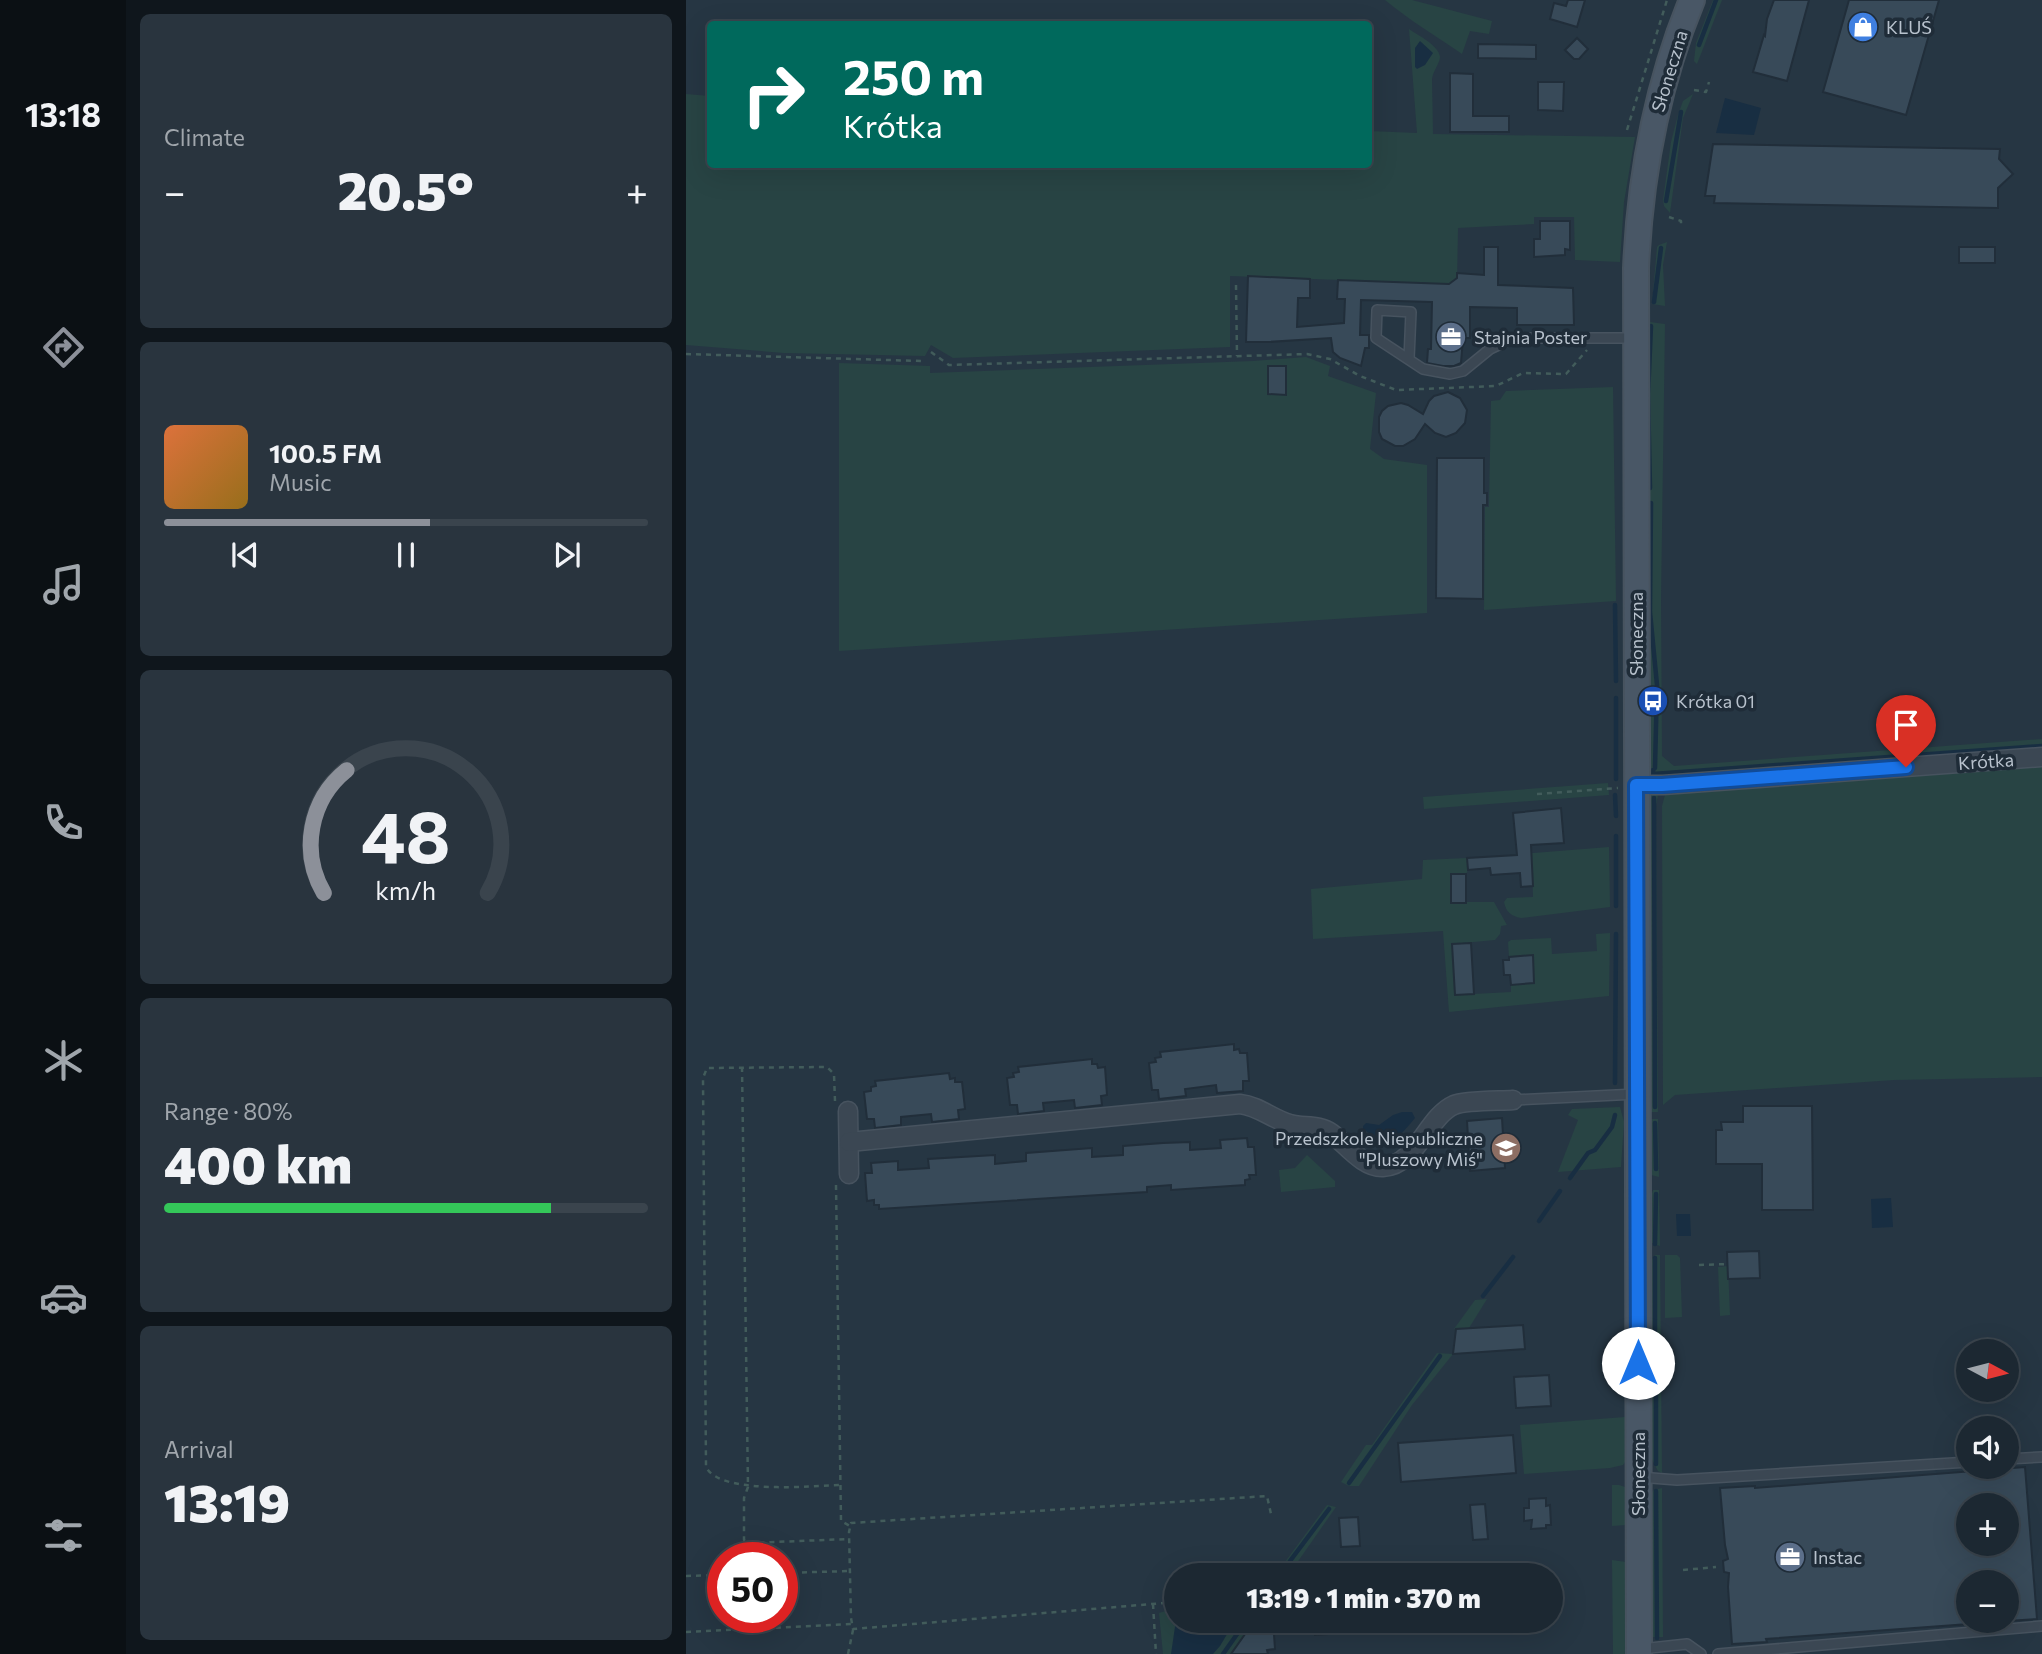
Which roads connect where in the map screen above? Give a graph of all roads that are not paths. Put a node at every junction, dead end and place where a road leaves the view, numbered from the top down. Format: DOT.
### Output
graph roads {
  1 [pos="1692,0"];
  2 [pos="1635,338"];
  3 [pos="1409,359"];
  4 [pos="2042,757"];
  5 [pos="1630,786"];
  6 [pos="1637,1094"];
  7 [pos="1513,1100"];
  8 [pos="841,1106"];
  9 [pos="849,1142"];
  10 [pos="842,1179"];
  11 [pos="2042,1457"];
  12 [pos="2019,1459"];
  13 [pos="1956,1463"];
  14 [pos="1638,1477"];
  15 [pos="2042,1626"];
  16 [pos="1639,1651"];
  17 [pos="1701,1654"];
  18 [pos="1718,1654"];
  1 -- 2 [label="main road, Słoneczna"];
  2 -- 3 [label="lane"];
  2 -- 5 [label="main road, Słoneczna"];
  3 -- 3 [label="lane"];
  4 -- 5 [label="street, Krótka"];
  5 -- 6 [label="main road, Słoneczna"];
  6 -- 7 [label="lane"];
  6 -- 14 [label="main road, Słoneczna"];
  7 -- 9 [label="street"];
  8 -- 9 [label="street"];
  9 -- 10 [label="street"];
  11 -- 12 [label="lane"];
  13 -- 14 [label="lane"];
  14 -- 16 [label="main road, Słoneczna"];
  15 -- 18 [label="lane"];
  16 -- 17 [label="lane"];
}
